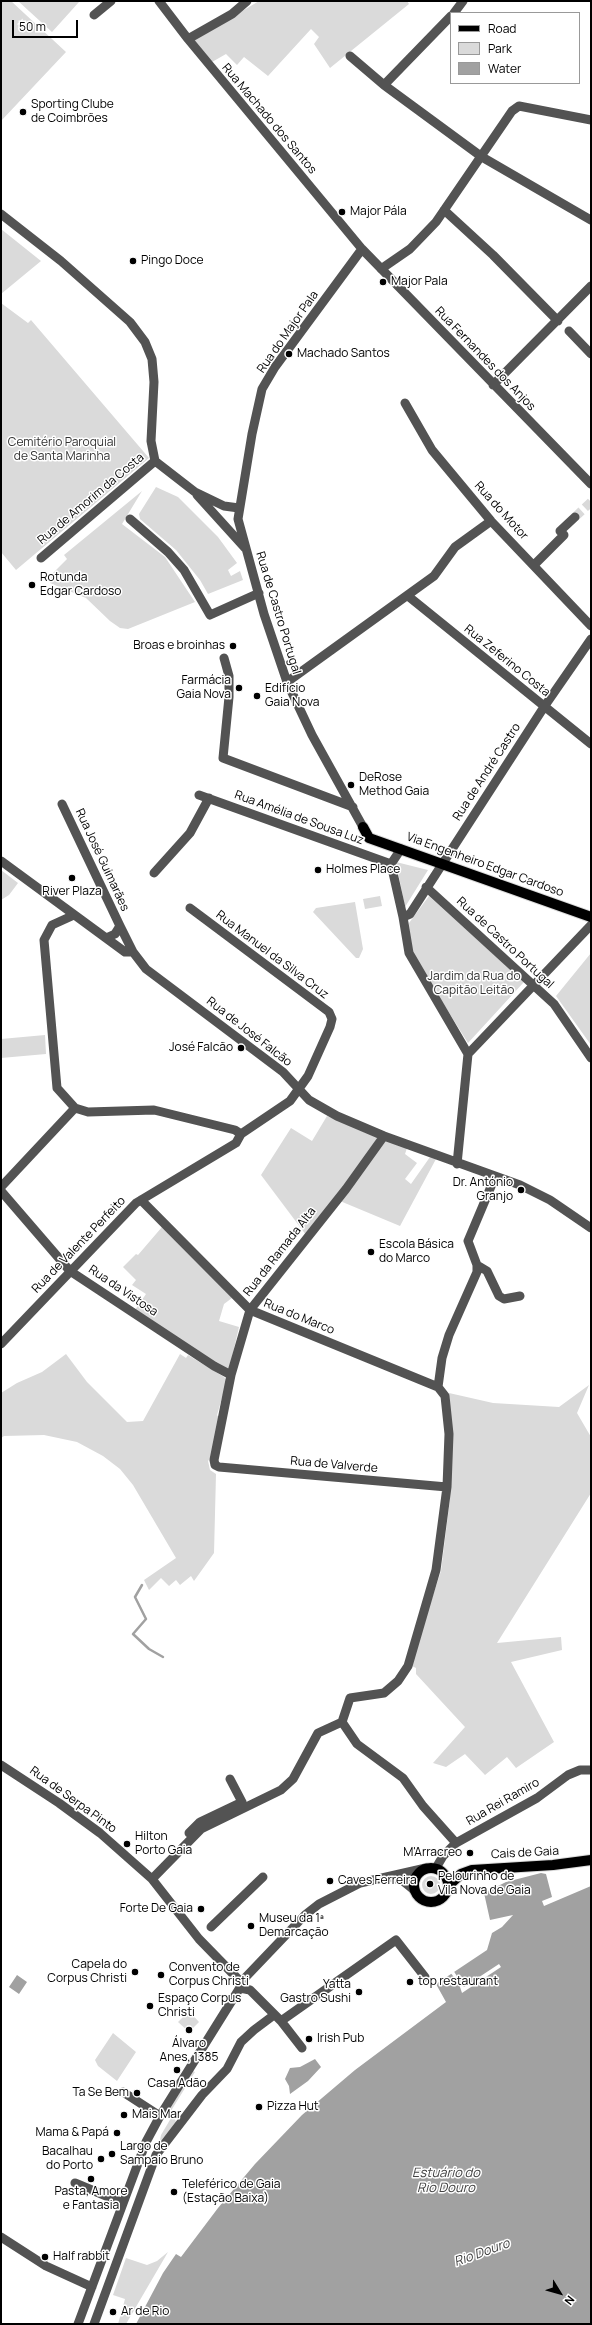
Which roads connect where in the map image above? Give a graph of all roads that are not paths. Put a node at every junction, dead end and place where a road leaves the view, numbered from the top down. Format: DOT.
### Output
graph roads {
  1 [pos="111,1"];
  2 [pos="159,1"];
  3 [pos="247,1"];
  4 [pos="463,1"];
  5 [pos="455,12"];
  6 [pos="94,16"];
  7 [pos="450,17"];
  8 [pos="188,39"];
  9 [pos="350,56"];
  10 [pos="384,85"];
  11 [pos="591,120"];
  12 [pos="482,157"];
  13 [pos="444,210"];
  14 [pos="1,214"];
  15 [pos="591,220"];
  16 [pos="362,250"];
  17 [pos="381,269"];
  18 [pos="591,286"];
  19 [pos="558,321"];
  20 [pos="569,331"];
  21 [pos="591,354"];
  22 [pos="493,385"];
  23 [pos="405,403"];
  24 [pos="155,461"];
  25 [pos="591,484"];
  26 [pos="195,492"];
  27 [pos="239,508"];
  28 [pos="575,517"];
  29 [pos="130,519"];
  30 [pos="238,519"];
  31 [pos="491,521"];
  32 [pos="223,524"];
  33 [pos="246,549"];
  34 [pos="41,558"];
  35 [pos="534,564"];
  36 [pos="259,593"];
  37 [pos="408,596"];
  38 [pos="591,626"];
  39 [pos="591,639"];
  40 [pos="224,658"];
  41 [pos="287,682"];
  42 [pos="544,707"];
  43 [pos="591,744"];
  44 [pos="200,795"];
  45 [pos="209,798"];
  46 [pos="62,804"];
  47 [pos="353,807"];
  48 [pos="363,827"];
  49 [pos="401,849"];
  50 [pos="1,861"];
  51 [pos="391,864"];
  52 [pos="442,864"];
  53 [pos="154,873"];
  54 [pos="426,887"];
  55 [pos="190,908"];
  56 [pos="74,915"];
  57 [pos="403,917"];
  58 [pos="591,917"];
  59 [pos="591,925"];
  60 [pos="120,926"];
  61 [pos="106,938"];
  62 [pos="133,952"];
  63 [pos="534,985"];
  64 [pos="469,1053"];
  65 [pos="591,1058"];
  66 [pos="298,1089"];
  67 [pos="76,1108"];
  68 [pos="241,1134"];
  69 [pos="384,1136"];
  70 [pos="458,1164"];
  71 [pos="495,1177"];
  72 [pos="1,1187"];
  73 [pos="1,1191"];
  74 [pos="141,1200"];
  75 [pos="591,1228"];
  76 [pos="477,1265"];
  77 [pos="70,1271"];
  78 [pos="520,1296"];
  79 [pos="250,1310"];
  80 [pos="1,1344"];
  81 [pos="231,1375"];
  82 [pos="438,1387"];
  83 [pos="219,1467"];
  84 [pos="447,1487"];
  85 [pos="342,1722"];
  86 [pos="1,1765"];
  87 [pos="591,1770"];
  88 [pos="230,1779"];
  89 [pos="456,1843"];
  90 [pos="182,1851"];
  91 [pos="591,1860"];
  92 [pos="435,1870"];
  93 [pos="461,1874"];
  94 [pos="390,1876"];
  95 [pos="263,1877"];
  96 [pos="152,1879"];
  97 [pos="448,1886"];
  98 [pos="414,1890"];
  99 [pos="198,1939"];
  100 [pos="425,1977"];
  101 [pos="241,1984"];
  102 [pos="277,2018"];
  103 [pos="302,2048"];
  104 [pos="123,2092"];
  105 [pos="160,2116"];
  106 [pos="75,2184"];
  107 [pos="122,2204"];
  108 [pos="1,2237"];
  109 [pos="92,2287"];
  110 [pos="78,2324"];
  111 [pos="94,2324"];
  1 -- 6 [label="street"];
  2 -- 8 [label="street, Rua Machado dos Santos"];
  3 -- 8 [label="street"];
  4 -- 5 [label="street"];
  7 -- 10 [label="street"];
  8 -- 16 [label="street, Rua Machado dos Santos"];
  9 -- 10 [label="street"];
  10 -- 12 [label="street"];
  11 -- 12 [label="street"];
  12 -- 13 [label="street"];
  12 -- 15 [label="street"];
  13 -- 17 [label="street"];
  13 -- 19 [label="street"];
  14 -- 24 [label="street"];
  16 -- 17 [label="street, Rua Fernandes dos Anjos"];
  16 -- 27 [label="street, Rua do Major Pala"];
  17 -- 22 [label="street, Rua Fernandes dos Anjos"];
  18 -- 19 [label="street"];
  19 -- 22 [label="street"];
  20 -- 21 [label="street"];
  22 -- 25 [label="street, Rua Fernandes dos Anjos"];
  23 -- 31 [label="street, Rua do Motor"];
  24 -- 26 [label="street, Rua de Amorim da Costa"];
  24 -- 34 [label="street, Rua de Amorim da Costa"];
  26 -- 27 [label="street, Rua de Amorim da Costa"];
  26 -- 32 [label="street, Rua de Amorim da Costa"];
  27 -- 30 [label="street, Rua de Castro Portugal"];
  28 -- 35 [label="street"];
  29 -- 36 [label="street"];
  30 -- 32 [label="street"];
  30 -- 33 [label="street, Rua de Castro Portugal"];
  31 -- 35 [label="street, Rua do Motor"];
  31 -- 37 [label="street"];
  32 -- 33 [label="street, Rua de Amorim da Costa"];
  33 -- 36 [label="street, Rua de Castro Portugal"];
  35 -- 38 [label="street, Rua do Motor"];
  36 -- 41 [label="street, Rua de Castro Portugal"];
  37 -- 41 [label="street"];
  37 -- 42 [label="street, Rua Zeferino Costa"];
  39 -- 42 [label="street, Rua de André Castro"];
  40 -- 47 [label="street"];
  41 -- 47 [label="street, Rua de Castro Portugal"];
  42 -- 43 [label="street, Rua Zeferino Costa"];
  42 -- 52 [label="street, Rua de André Castro"];
  44 -- 45 [label="street, Rua Amélia de Sousa Luz"];
  45 -- 51 [label="street, Rua Amélia de Sousa Luz"];
  45 -- 53 [label="street"];
  46 -- 60 [label="street, Rua José Guimarães"];
  47 -- 48 [label="street, Rua de Castro Portugal"];
  48 -- 49 [label="main road, Via Engenheiro Edgar Cardoso"];
  49 -- 51 [label="street"];
  49 -- 52 [label="main road, Via Engenheiro Edgar Cardoso"];
  50 -- 56 [label="street"];
  51 -- 57 [label="street"];
  52 -- 54 [label="street, Rua de André Castro"];
  52 -- 58 [label="main road, Via Engenheiro Edgar Cardoso"];
  54 -- 57 [label="street, Rua de André Castro"];
  54 -- 63 [label="street, Rua de Castro Portugal"];
  55 -- 66 [label="street, Rua Manuel da Silva Cruz"];
  56 -- 61 [label="street"];
  56 -- 67 [label="street"];
  57 -- 64 [label="street"];
  59 -- 63 [label="street"];
  60 -- 61 [label="street, Rua José Guimarães"];
  60 -- 62 [label="street, Rua José Guimarães"];
  61 -- 62 [label="street"];
  62 -- 66 [label="street, Rua de José Falcão"];
  63 -- 64 [label="street"];
  63 -- 65 [label="street, Rua de Castro Portugal"];
  64 -- 70 [label="street"];
  66 -- 68 [label="street, Rua de Valente Perfeito"];
  66 -- 69 [label="street, Rua de José Falcão"];
  67 -- 68 [label="street"];
  67 -- 72 [label="street"];
  68 -- 74 [label="street, Rua de Valente Perfeito"];
  69 -- 70 [label="street, Rua de José Falcão"];
  69 -- 79 [label="street, Rua da Ramada Alta"];
  70 -- 71 [label="street, Rua de José Falcão"];
  71 -- 75 [label="street, Rua de José Falcão"];
  71 -- 76 [label="street"];
  73 -- 77 [label="street, Rua da Vistosa"];
  74 -- 77 [label="street, Rua de Valente Perfeito"];
  74 -- 79 [label="street, Rua do Marco"];
  76 -- 78 [label="street"];
  76 -- 82 [label="street"];
  77 -- 80 [label="street, Rua de Valente Perfeito"];
  77 -- 81 [label="street, Rua da Vistosa"];
  79 -- 81 [label="street, Rua da Ramada Alta"];
  79 -- 82 [label="street, Rua do Marco"];
  81 -- 83 [label="street, Rua da Ramada Alta"];
  82 -- 84 [label="street"];
  83 -- 84 [label="street, Rua de Valverde"];
  84 -- 85 [label="street"];
  85 -- 89 [label="street"];
  85 -- 90 [label="street"];
  86 -- 96 [label="street, Rua de Serpa Pinto"];
  87 -- 89 [label="street, Rua Rei Ramiro"];
  88 -- 90 [label="street"];
  89 -- 92 [label="street, Rua Rei Ramiro"];
  90 -- 96 [label="street"];
  91 -- 93 [label="main road, Cais de Gaia"];
  92 -- 93 [label="main road, Cais de Gaia"];
  92 -- 94 [label="street"];
  92 -- 97 [label="main road"];
  92 -- 98 [label="main road"];
  93 -- 97 [label="main road, Cais de Gaia"];
  94 -- 98 [label="street"];
  94 -- 101 [label="street"];
  95 -- 99 [label="street"];
  96 -- 99 [label="street, Rua de Serpa Pinto"];
  97 -- 98 [label="main road"];
  99 -- 101 [label="street, Rua de Serpa Pinto"];
  100 -- 102 [label="street"];
  101 -- 102 [label="street, Rua de Serpa Pinto"];
  101 -- 105 [label="street"];
  102 -- 103 [label="street, Rua de Serpa Pinto"];
  102 -- 111 [label="street"];
  104 -- 105 [label="street"];
  105 -- 107 [label="street"];
  106 -- 107 [label="street"];
  107 -- 109 [label="street"];
  108 -- 109 [label="street"];
  109 -- 110 [label="street"];
}
